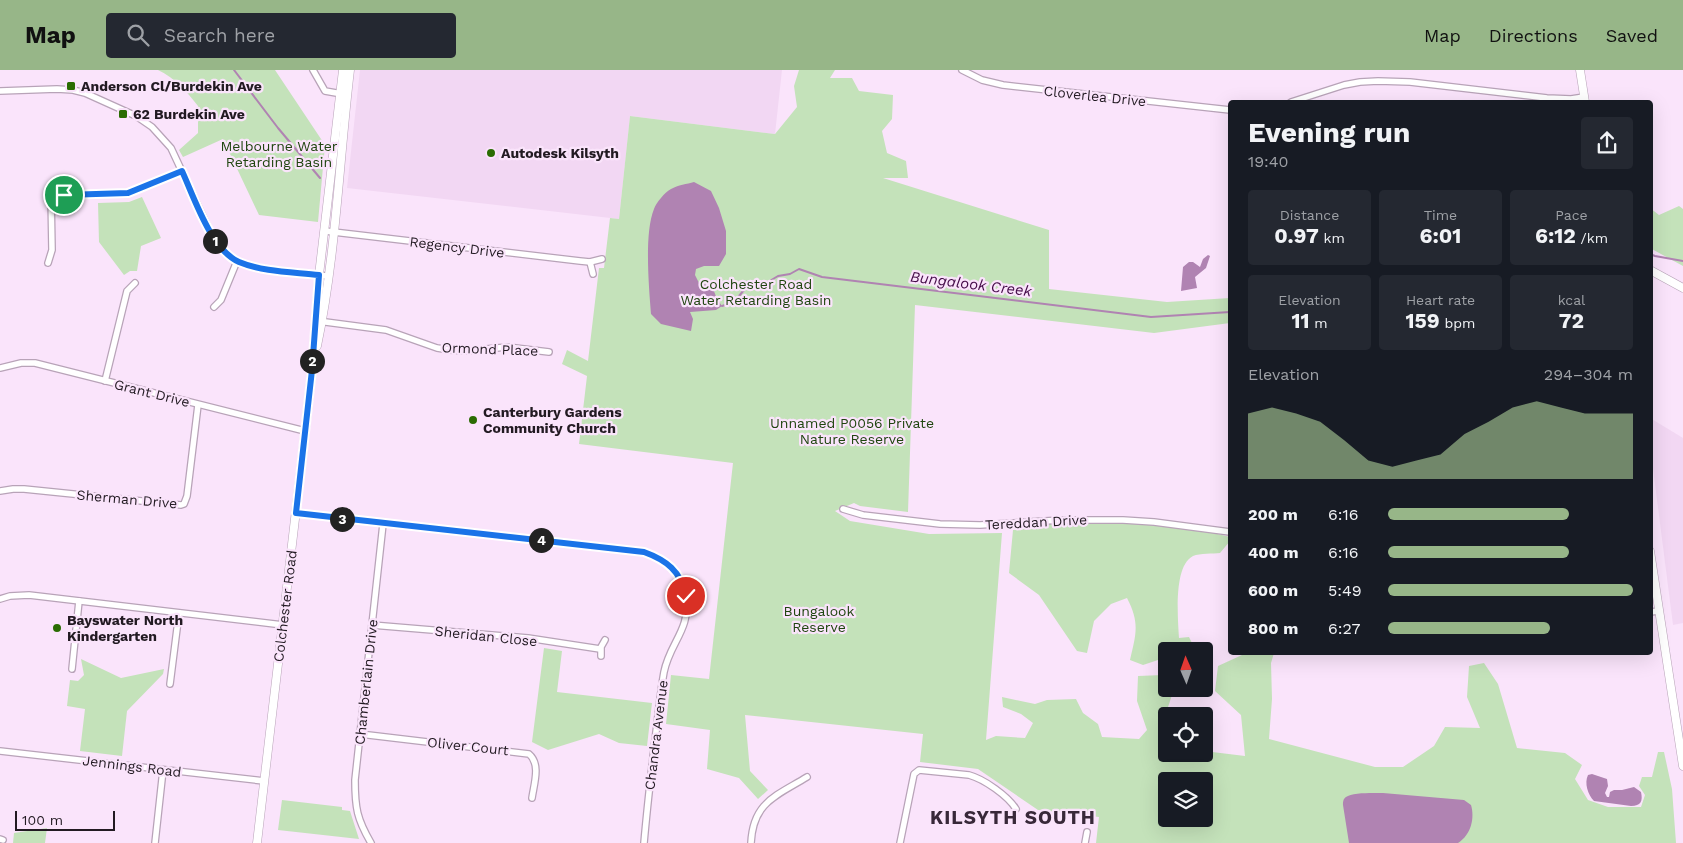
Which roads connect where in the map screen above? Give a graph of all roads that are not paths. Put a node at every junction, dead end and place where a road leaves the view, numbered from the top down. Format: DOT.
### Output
graph roads {
  1 [pos="313,70"];
  2 [pos="343,70"];
  3 [pos="350,70"];
  4 [pos="962,70"];
  5 [pos="1580,70"];
  6 [pos="0,90"];
  7 [pos="343,94"];
  8 [pos="1297,100"];
  9 [pos="1584,100"];
  10 [pos="1228,110"];
  11 [pos="182,171"];
  12 [pos="325,231"];
  13 [pos="334,233"];
  14 [pos="602,258"];
  15 [pos="237,261"];
  16 [pos="590,262"];
  17 [pos="48,263"];
  18 [pos="1653,272"];
  19 [pos="593,274"];
  20 [pos="319,275"];
  21 [pos="328,276"];
  22 [pos="135,283"];
  23 [pos="1683,288"];
  24 [pos="214,307"];
  25 [pos="318,321"];
  26 [pos="549,352"];
  27 [pos="0,368"];
  28 [pos="104,381"];
  29 [pos="198,405"];
  30 [pos="304,431"];
  31 [pos="0,491"];
  32 [pos="843,509"];
  33 [pos="296,513"];
  34 [pos="383,524"];
  35 [pos="1228,532"];
  36 [pos="1653,571"];
  37 [pos="0,599"];
  38 [pos="80,601"];
  39 [pos="1659,611"];
  40 [pos="1653,612"];
  41 [pos="179,613"];
  42 [pos="283,624"];
  43 [pos="372,625"];
  44 [pos="605,640"];
  45 [pos="72,669"];
  46 [pos="170,684"];
  47 [pos="360,734"];
  48 [pos="0,751"];
  49 [pos="1683,766"];
  50 [pos="163,770"];
  51 [pos="807,777"];
  52 [pos="264,781"];
  53 [pos="532,798"];
  54 [pos="1016,809"];
  55 [pos="1086,832"];
  56 [pos="369,841"];
  57 [pos="155,843"];
  58 [pos="258,843"];
  59 [pos="644,843"];
  60 [pos="751,843"];
  61 [pos="900,843"];
  62 [pos="1085,843"];
  1 -- 7 [label="street"];
  2 -- 7 [label="main road, Colchester Road"];
  3 -- 7 [label="main road, Colchester Road"];
  4 -- 10 [label="street, Cloverlea Drive"];
  5 -- 9 [label="main road"];
  6 -- 11 [label="street"];
  7 -- 12 [label="main road, Colchester Road"];
  7 -- 13 [label="main road, Colchester Road"];
  8 -- 9 [label="street"];
  11 -- 15 [label="street"];
  11 -- 17 [label="street"];
  12 -- 13 [label="street, Regency Drive"];
  12 -- 20 [label="main road, Colchester Road"];
  13 -- 16 [label="street, Regency Drive"];
  13 -- 21 [label="main road, Colchester Road"];
  14 -- 16 [label="street, Regency Drive"];
  15 -- 20 [label="street"];
  15 -- 24 [label="street"];
  16 -- 19 [label="street"];
  18 -- 23 [label="main road"];
  20 -- 21 [label="street"];
  20 -- 25 [label="main road, Colchester Road"];
  21 -- 25 [label="main road, Colchester Road"];
  22 -- 28 [label="street"];
  25 -- 26 [label="street, Ormond Place"];
  25 -- 30 [label="main road, Colchester Road"];
  27 -- 28 [label="street, Grant Drive"];
  28 -- 29 [label="street, Grant Drive"];
  29 -- 30 [label="street, Grant Drive"];
  29 -- 31 [label="street, Sherman Drive"];
  30 -- 33 [label="main road, Colchester Road"];
  32 -- 35 [label="street, Tereddan Drive"];
  33 -- 34 [label="street, Chandra Avenue"];
  33 -- 42 [label="main road, Colchester Road"];
  34 -- 43 [label="street, Chamberlain Drive"];
  34 -- 59 [label="street, Chandra Avenue"];
  36 -- 39 [label="main road"];
  37 -- 38 [label="street"];
  38 -- 41 [label="street"];
  38 -- 45 [label="street"];
  39 -- 40 [label="street"];
  39 -- 49 [label="main road"];
  41 -- 42 [label="street"];
  41 -- 46 [label="street"];
  42 -- 52 [label="main road, Colchester Road"];
  43 -- 44 [label="street, Sheridan Close"];
  43 -- 47 [label="street, Chamberlain Drive"];
  47 -- 53 [label="street, Oliver Court"];
  47 -- 56 [label="street, Chamberlain Drive"];
  48 -- 50 [label="street, Jennings Road"];
  50 -- 52 [label="street, Jennings Road"];
  50 -- 57 [label="street"];
  51 -- 60 [label="street"];
  52 -- 58 [label="main road, Colchester Road"];
  54 -- 61 [label="street"];
  55 -- 62 [label="street"];
}
